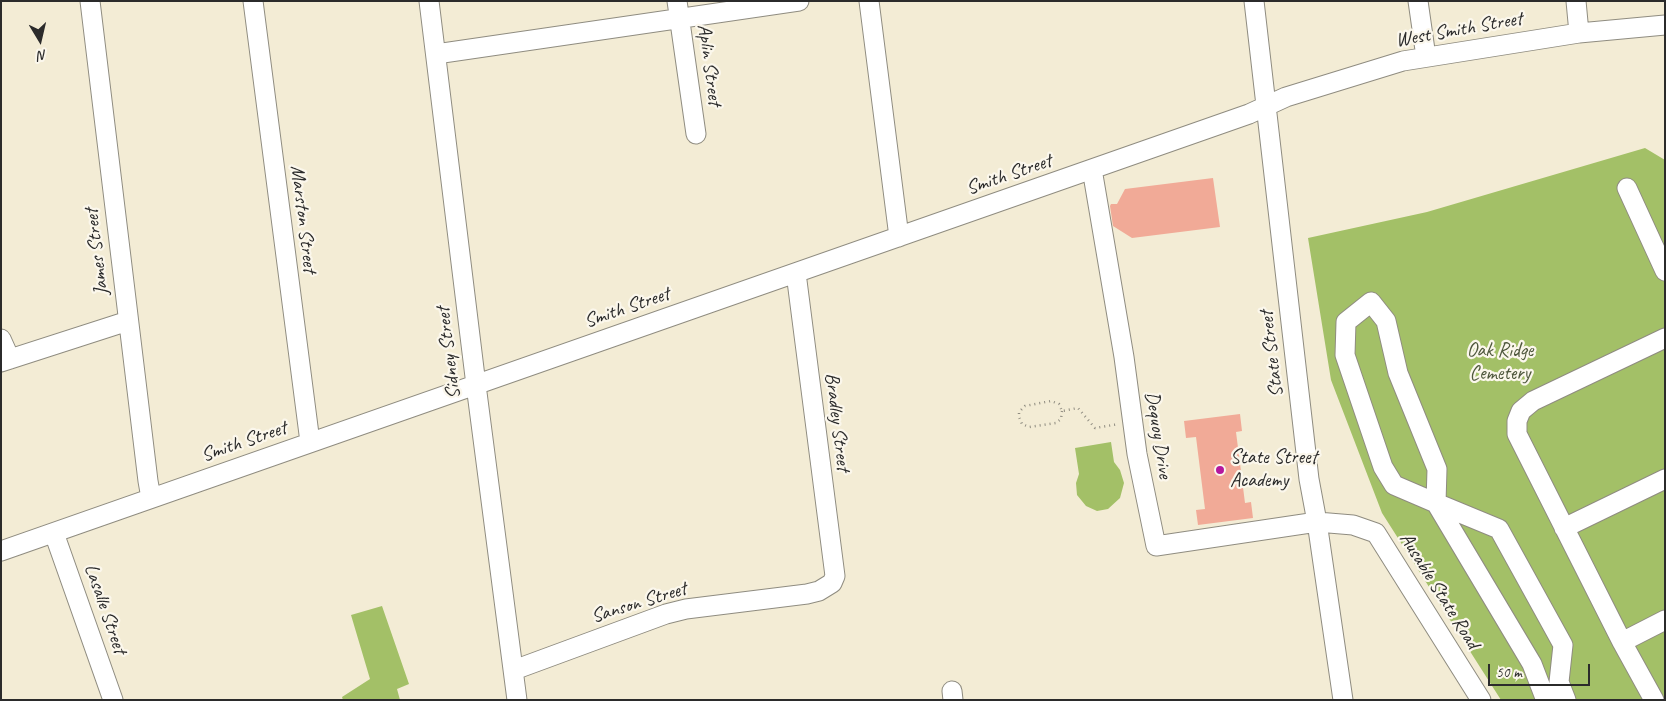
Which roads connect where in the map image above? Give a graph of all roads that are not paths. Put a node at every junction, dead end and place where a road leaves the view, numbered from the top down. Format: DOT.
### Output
graph roads {
  1 [pos="90,1"];
  2 [pos="253,1"];
  3 [pos="429,1"];
  4 [pos="799,1"];
  5 [pos="869,1"];
  6 [pos="1254,1"];
  7 [pos="1418,1"];
  8 [pos="1576,1"];
  9 [pos="678,9"];
  10 [pos="1665,25"];
  11 [pos="1580,33"];
  12 [pos="436,54"];
  13 [pos="1426,57"];
  14 [pos="1266,106"];
  15 [pos="696,134"];
  16 [pos="1092,169"];
  17 [pos="1626,188"];
  18 [pos="898,237"];
  19 [pos="1665,272"];
  20 [pos="796,273"];
  21 [pos="128,321"];
  22 [pos="1665,338"];
  23 [pos="1,339"];
  24 [pos="6,360"];
  25 [pos="476,385"];
  26 [pos="310,442"];
  27 [pos="1665,479"];
  28 [pos="151,498"];
  29 [pos="1436,502"];
  30 [pos="1317,522"];
  31 [pos="1564,528"];
  32 [pos="54,533"];
  33 [pos="1,552"];
  34 [pos="835,576"];
  35 [pos="1665,620"];
  36 [pos="1622,642"];
  37 [pos="514,670"];
  38 [pos="113,700"];
  39 [pos="517,700"];
  40 [pos="1343,700"];
  41 [pos="1480,700"];
  42 [pos="1548,700"];
  43 [pos="1566,700"];
  44 [pos="1654,700"];
  1 -- 21 [label="street, James Street"];
  2 -- 26 [label="street, Marston Street"];
  3 -- 12 [label="street, Sidney Street"];
  4 -- 9 [label="street"];
  5 -- 18 [label="street"];
  6 -- 14 [label="street, State Street"];
  7 -- 13 [label="street"];
  8 -- 11 [label="street"];
  9 -- 12 [label="street"];
  9 -- 15 [label="street, Aplin Street"];
  10 -- 11 [label="street, West Smith Street"];
  11 -- 13 [label="street, West Smith Street"];
  12 -- 25 [label="street, Sidney Street"];
  13 -- 14 [label="street, West Smith Street"];
  14 -- 16 [label="street, Smith Street"];
  14 -- 30 [label="street, State Street"];
  16 -- 18 [label="street, Smith Street"];
  16 -- 30 [label="street, Dequoy Drive"];
  17 -- 19 [label="street"];
  18 -- 20 [label="street, Smith Street"];
  20 -- 25 [label="street, Smith Street"];
  20 -- 34 [label="street, Bradley Street"];
  21 -- 24 [label="street"];
  21 -- 28 [label="street, James Street"];
  22 -- 31 [label="street"];
  23 -- 24 [label="street"];
  25 -- 26 [label="street, Smith Street"];
  25 -- 37 [label="street, Sidney Street"];
  26 -- 28 [label="street, Smith Street"];
  27 -- 31 [label="street"];
  28 -- 32 [label="street, Smith Street"];
  29 -- 29 [label="street"];
  29 -- 42 [label="street"];
  29 -- 43 [label="street"];
  30 -- 40 [label="street, State Street"];
  30 -- 41 [label="street, Ausable State Road"];
  31 -- 36 [label="street"];
  32 -- 33 [label="street, Smith Street"];
  32 -- 38 [label="street, Lasalle Street"];
  34 -- 37 [label="street, Sanson Street"];
  35 -- 36 [label="street"];
  36 -- 44 [label="street"];
  37 -- 39 [label="street, Sidney Street"];
}
